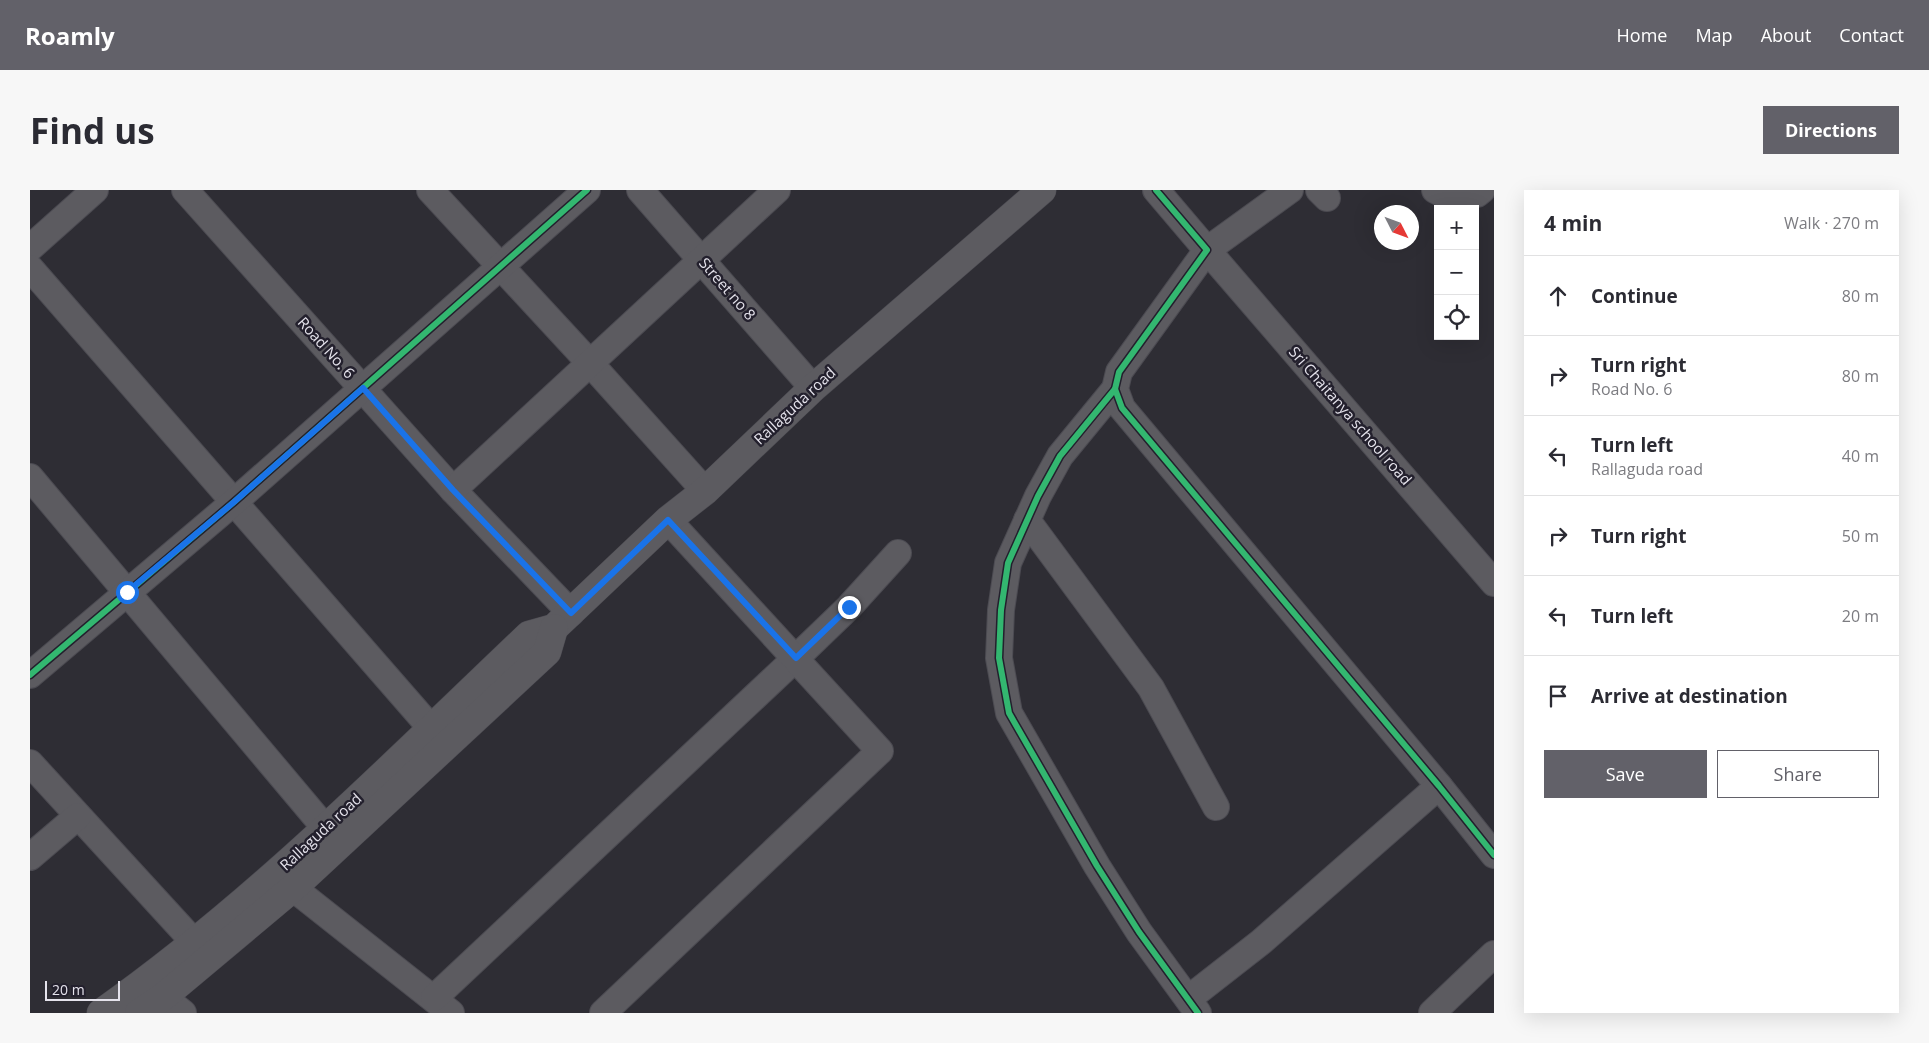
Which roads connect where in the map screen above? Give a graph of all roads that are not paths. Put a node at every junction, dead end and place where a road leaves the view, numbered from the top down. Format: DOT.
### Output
graph roads {
  1 [pos="95,190"];
  2 [pos="185,190"];
  3 [pos="430,190"];
  4 [pos="587,190"];
  5 [pos="640,190"];
  6 [pos="777,190"];
  7 [pos="1042,190"];
  8 [pos="1156,190"];
  9 [pos="1290,190"];
  10 [pos="1435,190"];
  11 [pos="1482,190"];
  12 [pos="30,248"];
  13 [pos="1207,250"];
  14 [pos="700,259"];
  15 [pos="500,266"];
  16 [pos="30,268"];
  17 [pos="589,362"];
  18 [pos="363,388"];
  19 [pos="813,388"];
  20 [pos="1115,389"];
  21 [pos="30,477"];
  22 [pos="453,490"];
  23 [pos="704,490"];
  24 [pos="234,502"];
  25 [pos="668,520"];
  26 [pos="1027,520"];
  27 [pos="898,553"];
  28 [pos="1494,583"];
  29 [pos="127,592"];
  30 [pos="551,632"];
  31 [pos="796,658"];
  32 [pos="30,676"];
  33 [pos="431,728"];
  34 [pos="30,763"];
  35 [pos="1440,786"];
  36 [pos="1216,806"];
  37 [pos="78,816"];
  38 [pos="326,829"];
  39 [pos="1494,855"];
  40 [pos="30,857"];
  41 [pos="293,888"];
  42 [pos="194,942"];
  43 [pos="1494,954"];
  44 [pos="173,1005"];
  45 [pos="442,1006"];
  46 [pos="1193,1006"];
  47 [pos="101,1013"];
  48 [pos="140,1013"];
  49 [pos="603,1013"];
  50 [pos="1432,1013"];
  1 -- 12 [label="street"];
  2 -- 18 [label="street, Road No. 6"];
  3 -- 15 [label="street"];
  4 -- 15 [label="street"];
  5 -- 14 [label="street, Street no 8"];
  6 -- 14 [label="street"];
  7 -- 19 [label="main road, Rallaguda road"];
  8 -- 13 [label="street, Sri Chaitanya school road"];
  9 -- 13 [label="street"];
  10 -- 11 [label="street"];
  13 -- 20 [label="street"];
  13 -- 28 [label="street, Sri Chaitanya school road"];
  14 -- 17 [label="street"];
  14 -- 19 [label="street, Street no 8"];
  15 -- 17 [label="street"];
  15 -- 18 [label="street"];
  16 -- 24 [label="street"];
  17 -- 22 [label="street"];
  17 -- 23 [label="street"];
  18 -- 22 [label="street, Road No. 6"];
  18 -- 24 [label="street"];
  19 -- 23 [label="main road, Rallaguda road"];
  20 -- 26 [label="street"];
  20 -- 35 [label="street"];
  21 -- 29 [label="street"];
  22 -- 30 [label="street, Road No. 6"];
  23 -- 25 [label="main road, Rallaguda road"];
  24 -- 29 [label="street"];
  24 -- 33 [label="street"];
  25 -- 30 [label="main road, Rallaguda road"];
  25 -- 31 [label="street"];
  26 -- 36 [label="street"];
  26 -- 46 [label="street"];
  27 -- 31 [label="street"];
  29 -- 32 [label="street"];
  29 -- 38 [label="street"];
  30 -- 33 [label="main road, Rallaguda road"];
  30 -- 41 [label="main road, Rallaguda road"];
  31 -- 45 [label="street"];
  31 -- 49 [label="street"];
  33 -- 38 [label="main road, Rallaguda road"];
  34 -- 37 [label="street"];
  35 -- 39 [label="street"];
  35 -- 46 [label="street"];
  37 -- 40 [label="street"];
  37 -- 42 [label="street"];
  38 -- 42 [label="main road, Rallaguda road"];
  41 -- 44 [label="main road, Rallaguda road"];
  41 -- 45 [label="street"];
  42 -- 47 [label="main road, Rallaguda road"];
  43 -- 50 [label="street"];
  44 -- 48 [label="main road, Rallaguda road"];
}
